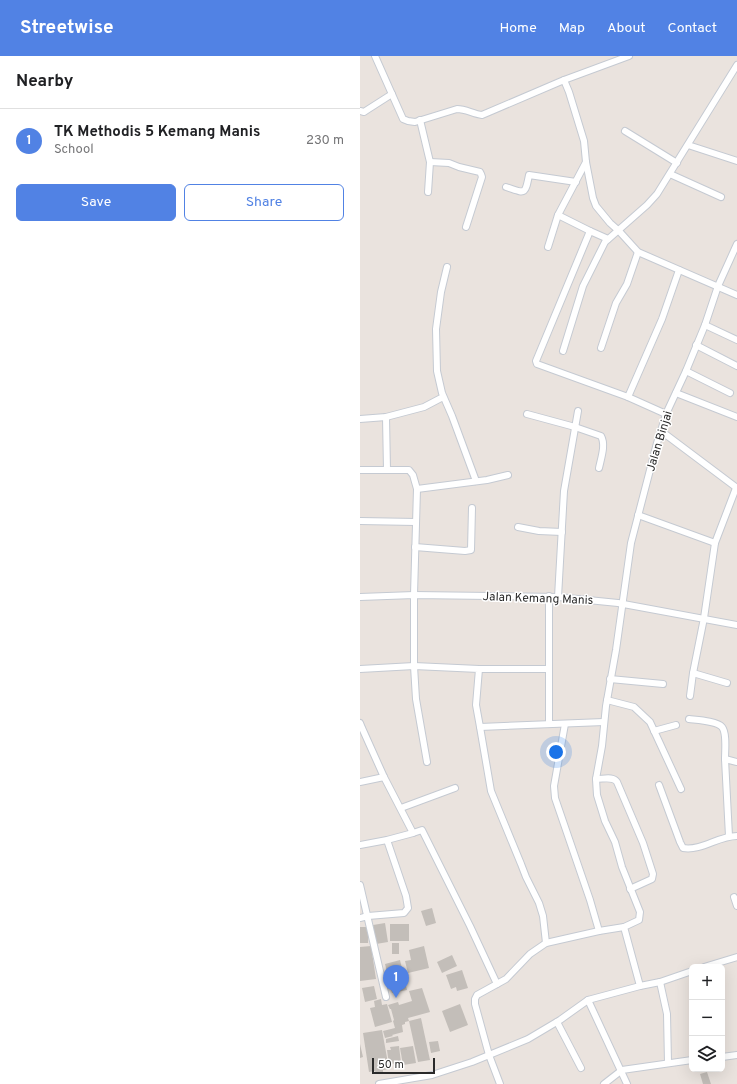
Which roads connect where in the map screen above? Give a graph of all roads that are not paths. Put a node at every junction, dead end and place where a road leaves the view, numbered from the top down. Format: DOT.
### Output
graph roads {
  1 [pos="375,56"];
  2 [pos="629,56"];
  3 [pos="737,65"];
  4 [pos="564,80"];
  5 [pos="392,94"];
  6 [pos="360,111"];
  7 [pos="420,120"];
  8 [pos="625,131"];
  9 [pos="688,145"];
  10 [pos="737,161"];
  11 [pos="430,162"];
  12 [pos="586,162"];
  13 [pos="677,163"];
  14 [pos="670,174"];
  15 [pos="576,182"];
  16 [pos="506,187"];
  17 [pos="428,192"];
  18 [pos="721,197"];
  19 [pos="558,215"];
  20 [pos="466,227"];
  21 [pos="590,231"];
  22 [pos="619,231"];
  23 [pos="608,239"];
  24 [pos="737,244"];
  25 [pos="548,247"];
  26 [pos="638,252"];
  27 [pos="447,267"];
  28 [pos="679,270"];
  29 [pos="718,286"];
  30 [pos="737,295"];
  31 [pos="704,325"];
  32 [pos="737,340"];
  33 [pos="696,345"];
  34 [pos="602,348"];
  35 [pos="563,351"];
  36 [pos="737,366"];
  37 [pos="686,371"];
  38 [pos="730,393"];
  39 [pos="676,394"];
  40 [pos="443,397"];
  41 [pos="628,397"];
  42 [pos="578,410"];
  43 [pos="527,414"];
  44 [pos="666,414"];
  45 [pos="386,417"];
  46 [pos="737,418"];
  47 [pos="360,420"];
  48 [pos="575,427"];
  49 [pos="661,431"];
  50 [pos="599,468"];
  51 [pos="360,470"];
  52 [pos="387,470"];
  53 [pos="508,476"];
  54 [pos="476,482"];
  55 [pos="736,488"];
  56 [pos="416,489"];
  57 [pos="472,508"];
  58 [pos="638,515"];
  59 [pos="360,521"];
  60 [pos="416,522"];
  61 [pos="518,527"];
  62 [pos="562,532"];
  63 [pos="715,543"];
  64 [pos="415,548"];
  65 [pos="414,595"];
  66 [pos="549,596"];
  67 [pos="360,597"];
  68 [pos="558,597"];
  69 [pos="622,603"];
  70 [pos="704,618"];
  71 [pos="737,625"];
  72 [pos="414,666"];
  73 [pos="360,669"];
  74 [pos="479,669"];
  75 [pos="549,669"];
  76 [pos="693,673"];
  77 [pos="610,679"];
  78 [pos="727,683"];
  79 [pos="664,684"];
  80 [pos="690,696"];
  81 [pos="607,700"];
  82 [pos="689,718"];
  83 [pos="604,722"];
  84 [pos="549,724"];
  85 [pos="565,724"];
  86 [pos="676,725"];
  87 [pos="361,726"];
  88 [pos="480,727"];
  89 [pos="654,731"];
  90 [pos="725,759"];
  91 [pos="427,762"];
  92 [pos="737,762"];
  93 [pos="384,777"];
  94 [pos="596,779"];
  95 [pos="360,782"];
  96 [pos="658,785"];
  97 [pos="455,788"];
  98 [pos="681,790"];
  99 [pos="401,808"];
  100 [pos="413,833"];
  101 [pos="729,836"];
  102 [pos="737,836"];
  103 [pos="387,840"];
  104 [pos="360,845"];
  105 [pos="360,885"];
  106 [pos="630,889"];
  107 [pos="734,897"];
  108 [pos="737,906"];
  109 [pos="368,916"];
  110 [pos="360,918"];
  111 [pos="624,927"];
  112 [pos="599,930"];
  113 [pos="546,942"];
  114 [pos="737,957"];
  115 [pos="714,964"];
  116 [pos="689,972"];
  117 [pos="660,982"];
  118 [pos="497,984"];
  119 [pos="640,986"];
  120 [pos="386,997"];
  121 [pos="588,1000"];
  122 [pos="557,1022"];
  123 [pos="489,1055"];
  124 [pos="737,1055"];
  125 [pos="725,1057"];
  126 [pos="689,1060"];
  127 [pos="668,1063"];
  128 [pos="581,1068"];
  129 [pos="622,1070"];
  130 [pos="379,1084"];
  131 [pos="500,1084"];
  132 [pos="604,1084"];
  133 [pos="627,1084"];
  1 -- 5 [label="street"];
  2 -- 4 [label="street"];
  3 -- 9 [label="street"];
  4 -- 7 [label="street"];
  4 -- 12 [label="street"];
  5 -- 6 [label="street"];
  5 -- 7 [label="street"];
  7 -- 11 [label="street"];
  8 -- 13 [label="street"];
  9 -- 10 [label="street"];
  9 -- 13 [label="street"];
  11 -- 17 [label="street"];
  11 -- 20 [label="street"];
  12 -- 15 [label="street"];
  12 -- 22 [label="street"];
  13 -- 14 [label="street"];
  14 -- 18 [label="street"];
  14 -- 22 [label="street"];
  15 -- 16 [label="street"];
  15 -- 19 [label="street"];
  19 -- 21 [label="street"];
  19 -- 25 [label="street"];
  21 -- 23 [label="street"];
  21 -- 41 [label="street"];
  22 -- 23 [label="street"];
  22 -- 26 [label="street"];
  23 -- 35 [label="street"];
  24 -- 29 [label="street, Jalan Binjai"];
  26 -- 28 [label="street"];
  26 -- 34 [label="street"];
  27 -- 40 [label="street"];
  28 -- 29 [label="street"];
  28 -- 41 [label="street"];
  29 -- 30 [label="street"];
  29 -- 31 [label="street, Jalan Binjai"];
  31 -- 32 [label="street"];
  31 -- 33 [label="street, Jalan Binjai"];
  33 -- 36 [label="street"];
  33 -- 37 [label="street, Jalan Binjai"];
  37 -- 38 [label="street"];
  37 -- 39 [label="street, Jalan Binjai"];
  39 -- 44 [label="street, Jalan Binjai"];
  39 -- 46 [label="street"];
  40 -- 45 [label="street"];
  40 -- 54 [label="street"];
  41 -- 44 [label="street"];
  42 -- 48 [label="street"];
  43 -- 48 [label="street"];
  44 -- 49 [label="street, Jalan Binjai"];
  45 -- 47 [label="street"];
  45 -- 52 [label="street"];
  48 -- 50 [label="street"];
  48 -- 62 [label="street"];
  49 -- 55 [label="street"];
  49 -- 58 [label="street, Jalan Binjai"];
  51 -- 52 [label="street"];
  52 -- 56 [label="street"];
  53 -- 54 [label="street"];
  54 -- 56 [label="street"];
  55 -- 63 [label="street"];
  56 -- 60 [label="street"];
  57 -- 64 [label="street"];
  58 -- 63 [label="street"];
  58 -- 69 [label="street, Jalan Binjai"];
  59 -- 60 [label="street"];
  60 -- 64 [label="street"];
  61 -- 62 [label="street"];
  62 -- 68 [label="street"];
  63 -- 70 [label="street"];
  64 -- 65 [label="street"];
  65 -- 66 [label="street, Jalan Kemang Manis"];
  65 -- 67 [label="street, Jalan Kemang Manis"];
  65 -- 72 [label="street"];
  66 -- 68 [label="street, Jalan Kemang Manis"];
  66 -- 75 [label="street"];
  68 -- 69 [label="street, Jalan Kemang Manis"];
  69 -- 70 [label="street, Jalan Kemang Manis"];
  69 -- 77 [label="street, Jalan Binjai"];
  70 -- 71 [label="street, Jalan Kemang Manis"];
  70 -- 76 [label="street"];
  72 -- 73 [label="street"];
  72 -- 74 [label="street"];
  72 -- 91 [label="street"];
  74 -- 75 [label="street"];
  74 -- 88 [label="street"];
  75 -- 84 [label="street"];
  76 -- 78 [label="street"];
  76 -- 80 [label="street"];
  77 -- 79 [label="street"];
  77 -- 81 [label="street, Jalan Binjai"];
  81 -- 83 [label="street, Jalan Binjai"];
  81 -- 89 [label="street"];
  82 -- 90 [label="street"];
  83 -- 85 [label="street"];
  83 -- 94 [label="street, Jalan Binjai"];
  84 -- 85 [label="street"];
  84 -- 88 [label="street"];
  85 -- 112 [label="street"];
  86 -- 89 [label="street"];
  87 -- 93 [label="street"];
  88 -- 113 [label="street"];
  89 -- 98 [label="street"];
  90 -- 92 [label="street"];
  90 -- 101 [label="street"];
  93 -- 95 [label="street"];
  93 -- 99 [label="street"];
  94 -- 106 [label="street, Jalan Binjai"];
  94 -- 106 [label="street"];
  96 -- 101 [label="street"];
  97 -- 99 [label="street"];
  99 -- 100 [label="street"];
  100 -- 103 [label="street"];
  100 -- 118 [label="street"];
  101 -- 102 [label="street"];
  103 -- 104 [label="street"];
  103 -- 109 [label="street"];
  105 -- 109 [label="street"];
  106 -- 111 [label="street, Jalan Binjai"];
  107 -- 108 [label="street"];
  109 -- 110 [label="street"];
  109 -- 120 [label="street"];
  111 -- 112 [label="street"];
  111 -- 119 [label="street"];
  112 -- 113 [label="street"];
  113 -- 118 [label="street"];
  114 -- 115 [label="street"];
  116 -- 117 [label="street"];
  117 -- 119 [label="street"];
  117 -- 127 [label="street"];
  118 -- 123 [label="street"];
  119 -- 121 [label="street"];
  121 -- 122 [label="street"];
  121 -- 129 [label="street"];
  122 -- 123 [label="street"];
  122 -- 128 [label="street"];
  123 -- 130 [label="street"];
  123 -- 131 [label="street"];
  124 -- 125 [label="street"];
  126 -- 127 [label="street"];
  127 -- 129 [label="street"];
  129 -- 132 [label="street"];
  129 -- 133 [label="street"];
}
